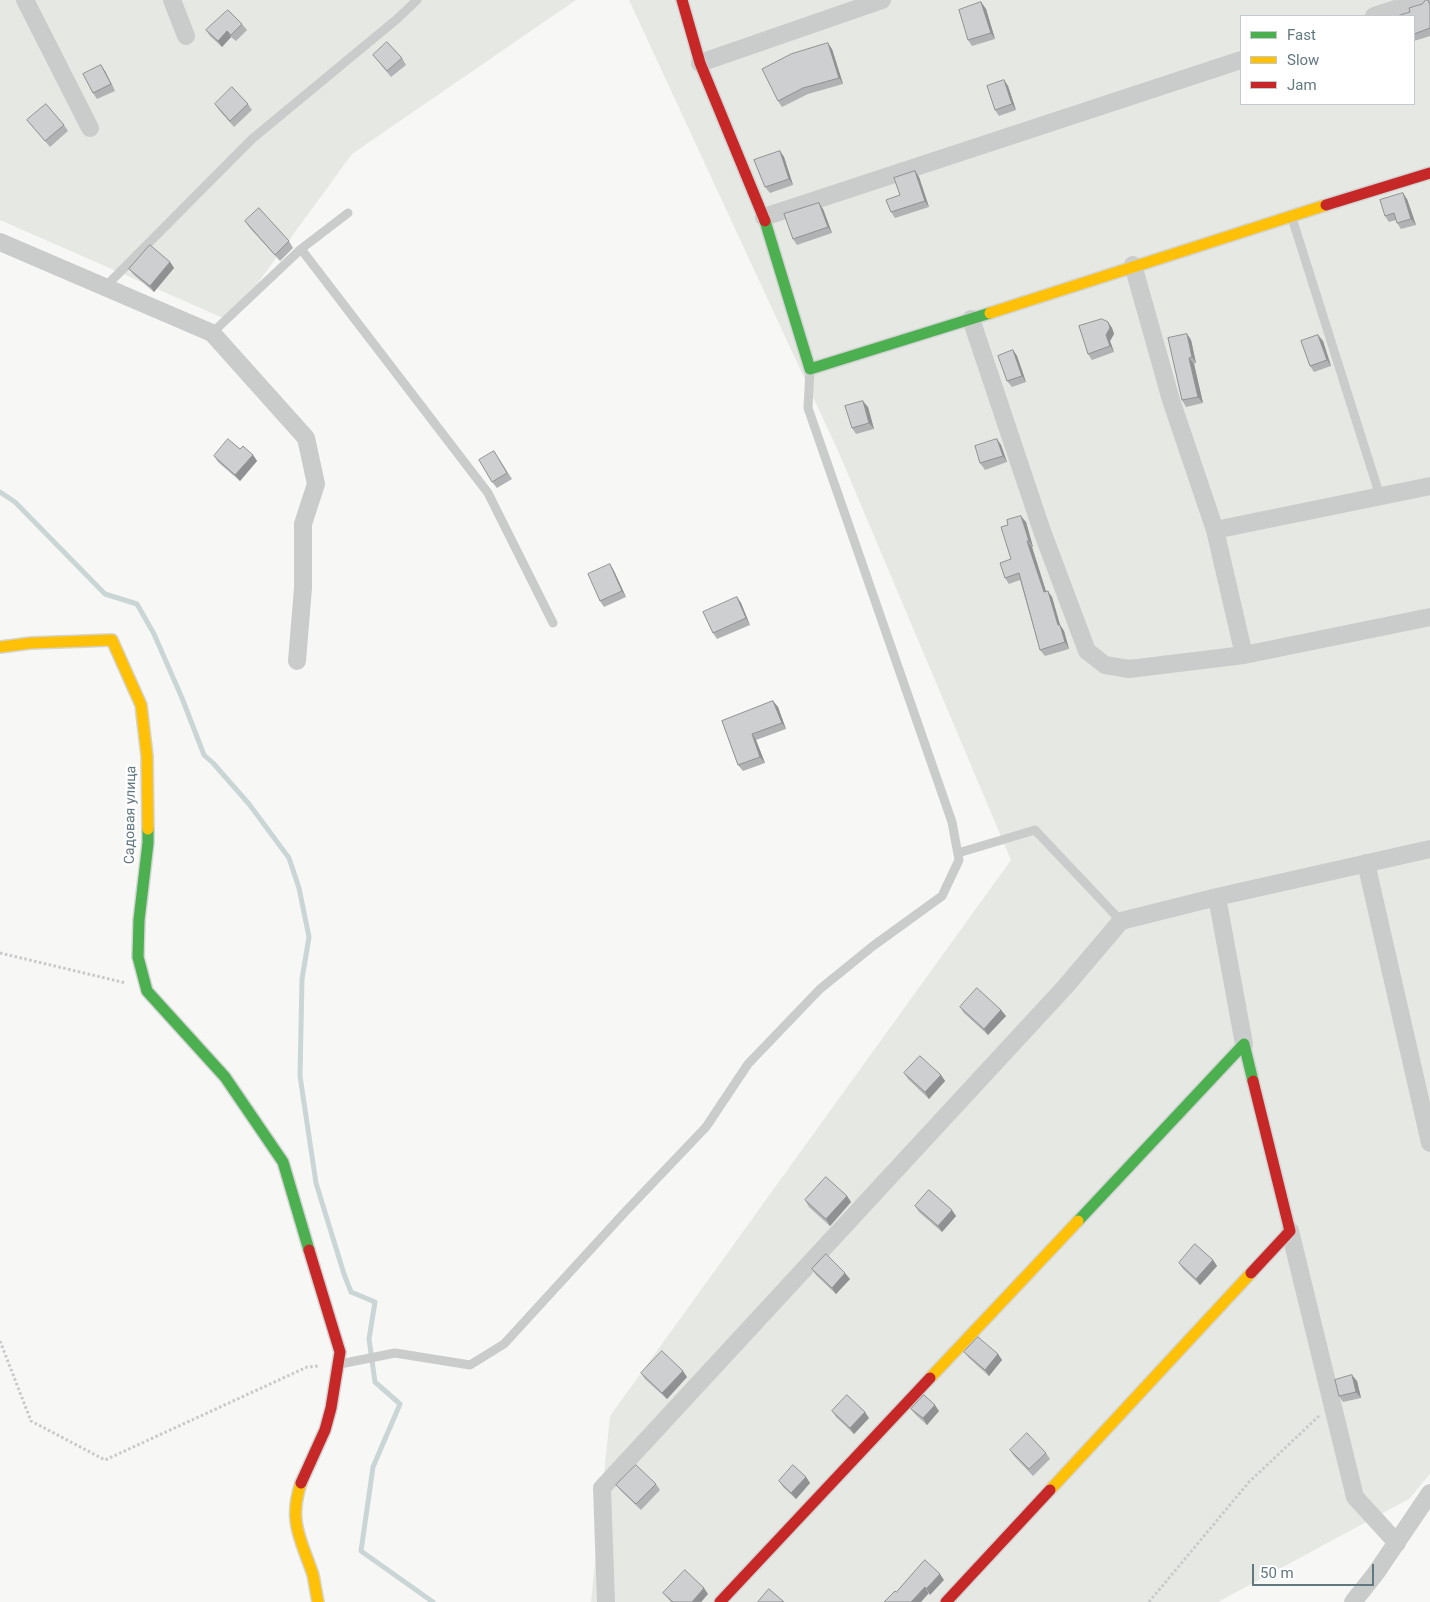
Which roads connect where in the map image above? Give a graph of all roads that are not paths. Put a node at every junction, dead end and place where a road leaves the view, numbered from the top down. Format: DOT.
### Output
graph roads {
  1 [pos="25,0"];
  2 [pos="172,0"];
  3 [pos="418,0"];
  4 [pos="682,0"];
  5 [pos="882,0"];
  6 [pos="1423,0"];
  7 [pos="1377,15"];
  8 [pos="186,36"];
  9 [pos="1240,60"];
  10 [pos="700,63"];
  11 [pos="90,128"];
  12 [pos="1430,173"];
  13 [pos="348,213"];
  14 [pos="1291,216"];
  15 [pos="764,217"];
  16 [pos="0,242"];
  17 [pos="301,250"];
  18 [pos="1133,265"];
  19 [pos="105,287"];
  20 [pos="971,319"];
  21 [pos="212,333"];
  22 [pos="810,370"];
  23 [pos="1430,486"];
  24 [pos="1380,496"];
  25 [pos="1215,530"];
  26 [pos="1430,617"];
  27 [pos="553,622"];
  28 [pos="0,647"];
  29 [pos="1244,655"];
  30 [pos="297,661"];
  31 [pos="1430,849"];
  32 [pos="958,853"];
  33 [pos="1366,863"];
  34 [pos="1217,897"];
  35 [pos="1121,920"];
  36 [pos="1244,1044"];
  37 [pos="1430,1143"];
  38 [pos="1290,1231"];
  39 [pos="336,1365"];
  40 [pos="1430,1493"];
  41 [pos="1397,1543"];
  42 [pos="318,1602"];
  43 [pos="606,1602"];
  44 [pos="720,1602"];
  45 [pos="946,1602"];
  46 [pos="1353,1602"];
  1 -- 11 [label="street"];
  2 -- 8 [label="street"];
  3 -- 19 [label="lane"];
  4 -- 10 [label="street"];
  5 -- 10 [label="street"];
  6 -- 7 [label="street"];
  9 -- 15 [label="street"];
  10 -- 15 [label="street"];
  12 -- 14 [label="street"];
  13 -- 17 [label="lane"];
  14 -- 18 [label="street"];
  14 -- 24 [label="lane"];
  15 -- 22 [label="street"];
  16 -- 19 [label="street"];
  17 -- 21 [label="lane"];
  17 -- 27 [label="lane"];
  18 -- 20 [label="street"];
  18 -- 25 [label="street"];
  19 -- 21 [label="street"];
  20 -- 22 [label="street"];
  20 -- 29 [label="street"];
  21 -- 30 [label="street"];
  22 -- 32 [label="lane"];
  23 -- 24 [label="street"];
  24 -- 25 [label="street"];
  25 -- 29 [label="street"];
  26 -- 29 [label="street"];
  28 -- 39 [label="street, Садовая улица"];
  31 -- 33 [label="street"];
  32 -- 35 [label="lane"];
  32 -- 39 [label="lane"];
  33 -- 34 [label="street"];
  33 -- 37 [label="street"];
  34 -- 35 [label="street"];
  34 -- 36 [label="street"];
  35 -- 43 [label="street"];
  36 -- 38 [label="street"];
  36 -- 44 [label="street"];
  38 -- 41 [label="street"];
  38 -- 45 [label="street"];
  39 -- 42 [label="street, Садовая улица"];
  40 -- 41 [label="street"];
  41 -- 46 [label="street"];
}
